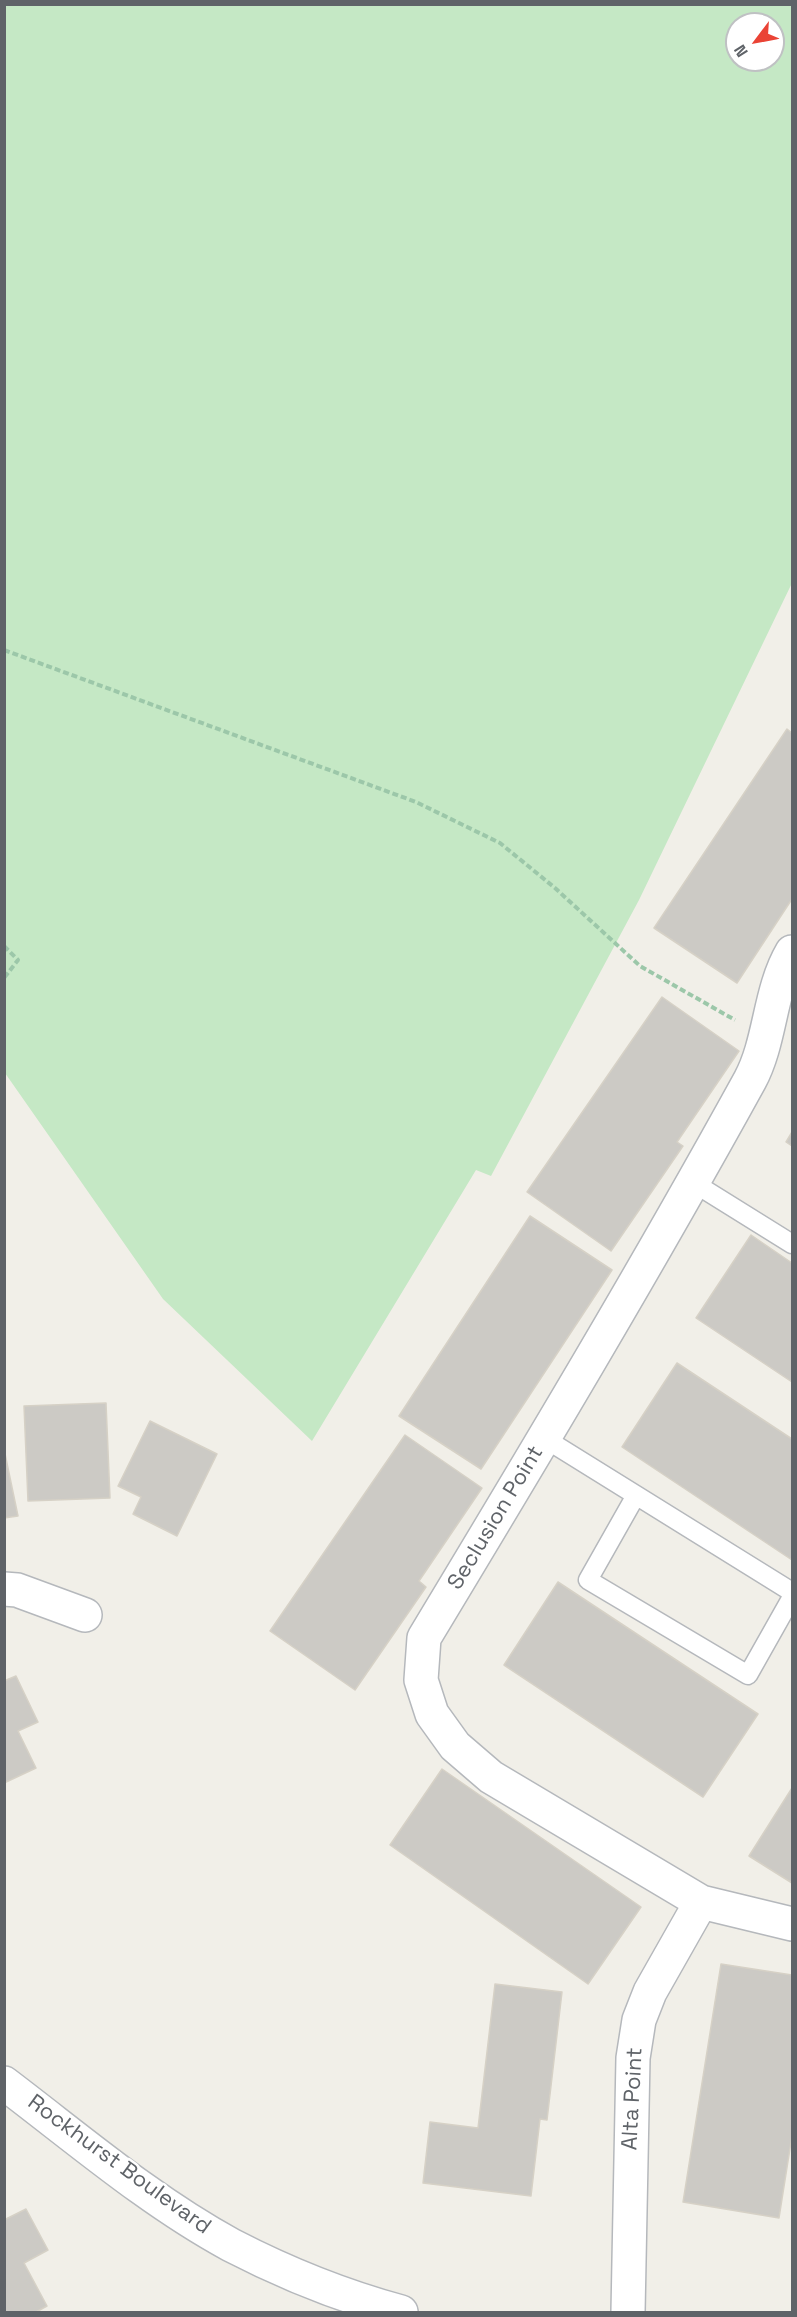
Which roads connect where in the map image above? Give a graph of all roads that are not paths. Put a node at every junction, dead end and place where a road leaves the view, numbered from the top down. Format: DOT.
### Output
graph roads {
  1 [pos="792,952"];
  2 [pos="693,1183"];
  3 [pos="792,1244"];
  4 [pos="544,1438"];
  5 [pos="635,1497"];
  6 [pos="4,1590"];
  7 [pos="792,1592"];
  8 [pos="792,1597"];
  9 [pos="85,1615"];
  10 [pos="700,1902"];
  11 [pos="792,1924"];
  12 [pos="4,2083"];
  13 [pos="401,2313"];
  14 [pos="628,2313"];
  1 -- 2 [label="street, Seclusion Point"];
  2 -- 3 [label="lane"];
  2 -- 4 [label="street, Seclusion Point"];
  4 -- 5 [label="lane"];
  4 -- 10 [label="street, Seclusion Point"];
  5 -- 7 [label="lane"];
  5 -- 8 [label="lane"];
  6 -- 9 [label="street"];
  10 -- 11 [label="street, Seclusion Point"];
  10 -- 14 [label="street, Alta Point"];
  12 -- 13 [label="street, Rockhurst Boulevard"];
}
